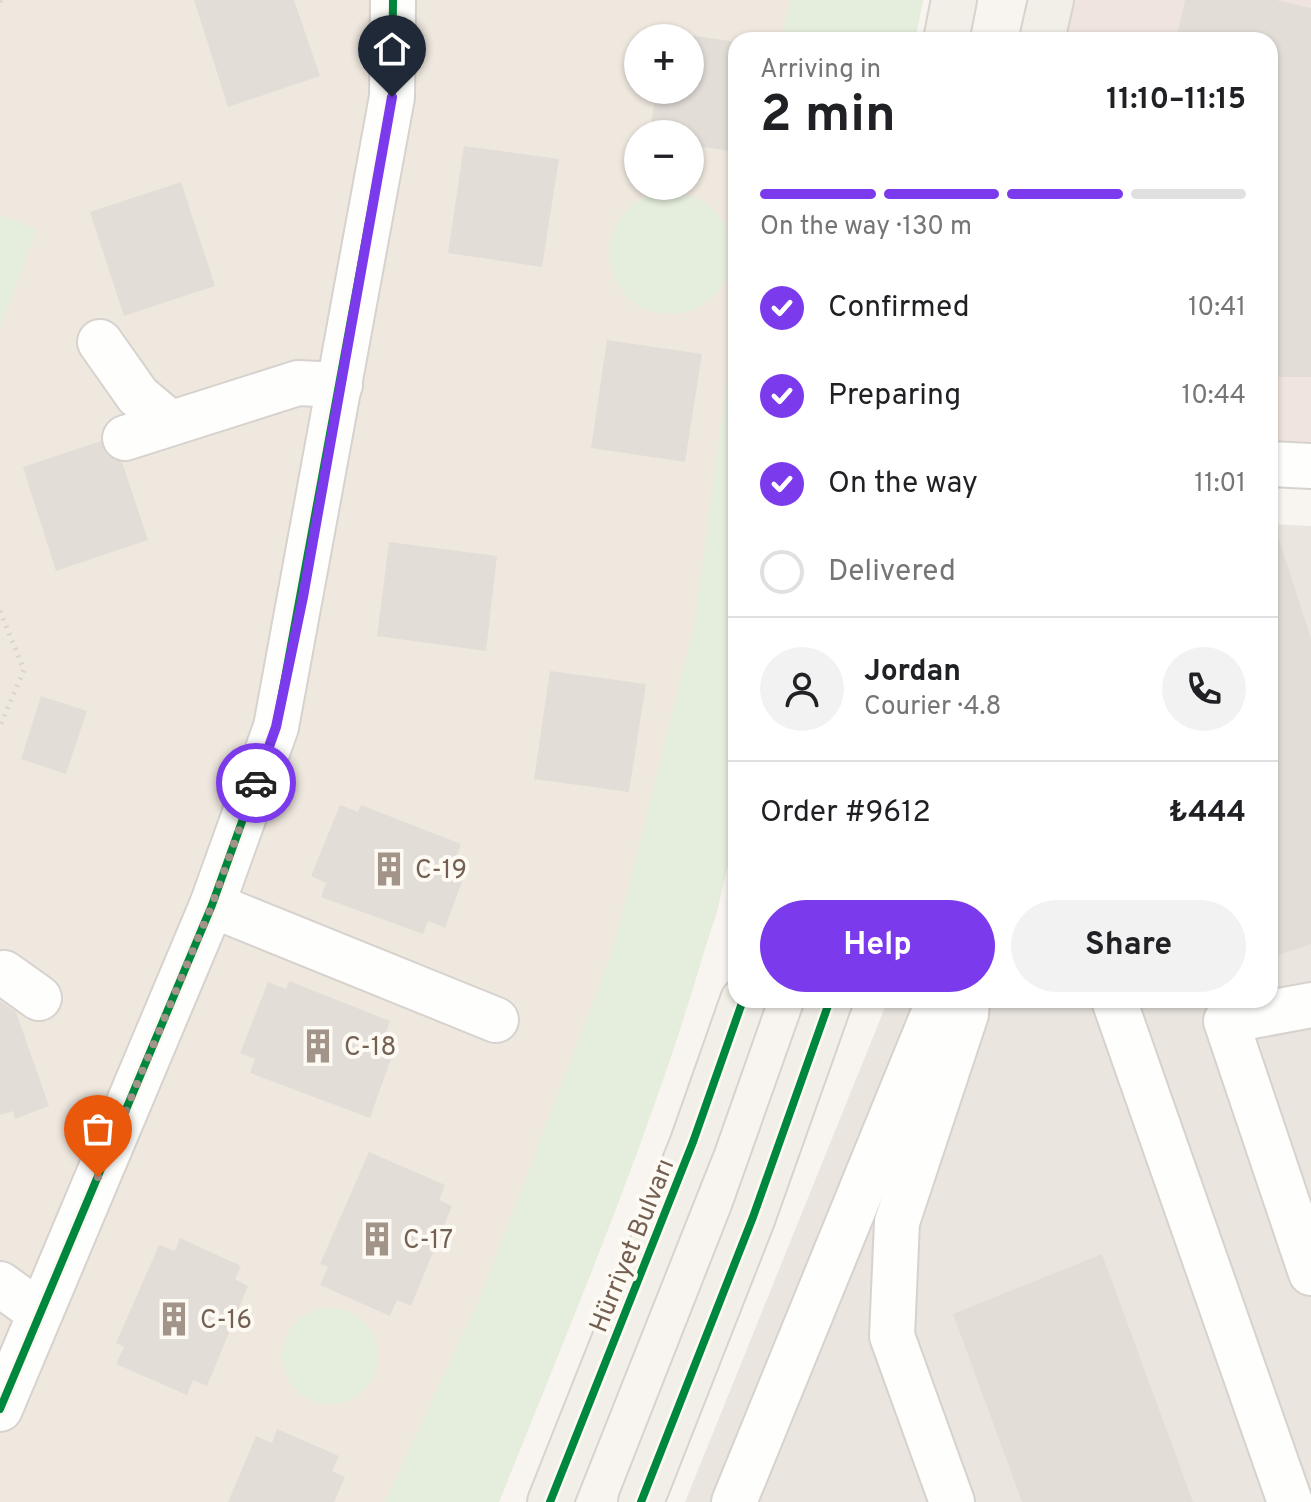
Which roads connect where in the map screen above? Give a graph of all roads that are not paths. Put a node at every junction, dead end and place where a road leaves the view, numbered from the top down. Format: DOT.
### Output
graph roads {
  1 [pos="393,0"];
  2 [pos="954,0"];
  3 [pos="1051,0"];
  4 [pos="948,32"];
  5 [pos="1044,32"];
  6 [pos="100,342"];
  7 [pos="340,385"];
  8 [pos="169,422"];
  9 [pos="125,438"];
  10 [pos="1278,464"];
  11 [pos="1311,466"];
  12 [pos="212,905"];
  13 [pos="0,975"];
  14 [pos="39,998"];
  15 [pos="1311,1005"];
  16 [pos="740,1008"];
  17 [pos="827,1008"];
  18 [pos="936,1008"];
  19 [pos="966,1008"];
  20 [pos="1117,1008"];
  21 [pos="496,1020"];
  22 [pos="1311,1273"];
  23 [pos="0,1284"];
  24 [pos="40,1313"];
  25 [pos="0,1409"];
  26 [pos="550,1502"];
  27 [pos="641,1502"];
  28 [pos="734,1502"];
  29 [pos="952,1502"];
  30 [pos="1290,1502"];
  1 -- 7 [label="street"];
  2 -- 4 [label="main road"];
  3 -- 5 [label="main road"];
  6 -- 8 [label="street"];
  7 -- 8 [label="street"];
  7 -- 12 [label="street"];
  8 -- 9 [label="street"];
  10 -- 11 [label="street"];
  12 -- 21 [label="street"];
  12 -- 24 [label="street"];
  13 -- 14 [label="street"];
  15 -- 22 [label="street"];
  16 -- 26 [label="main road, Hürriyet Bulvarı"];
  17 -- 27 [label="main road"];
  18 -- 28 [label="street"];
  19 -- 29 [label="street"];
  20 -- 30 [label="street"];
  23 -- 24 [label="street"];
  24 -- 25 [label="street"];
}
